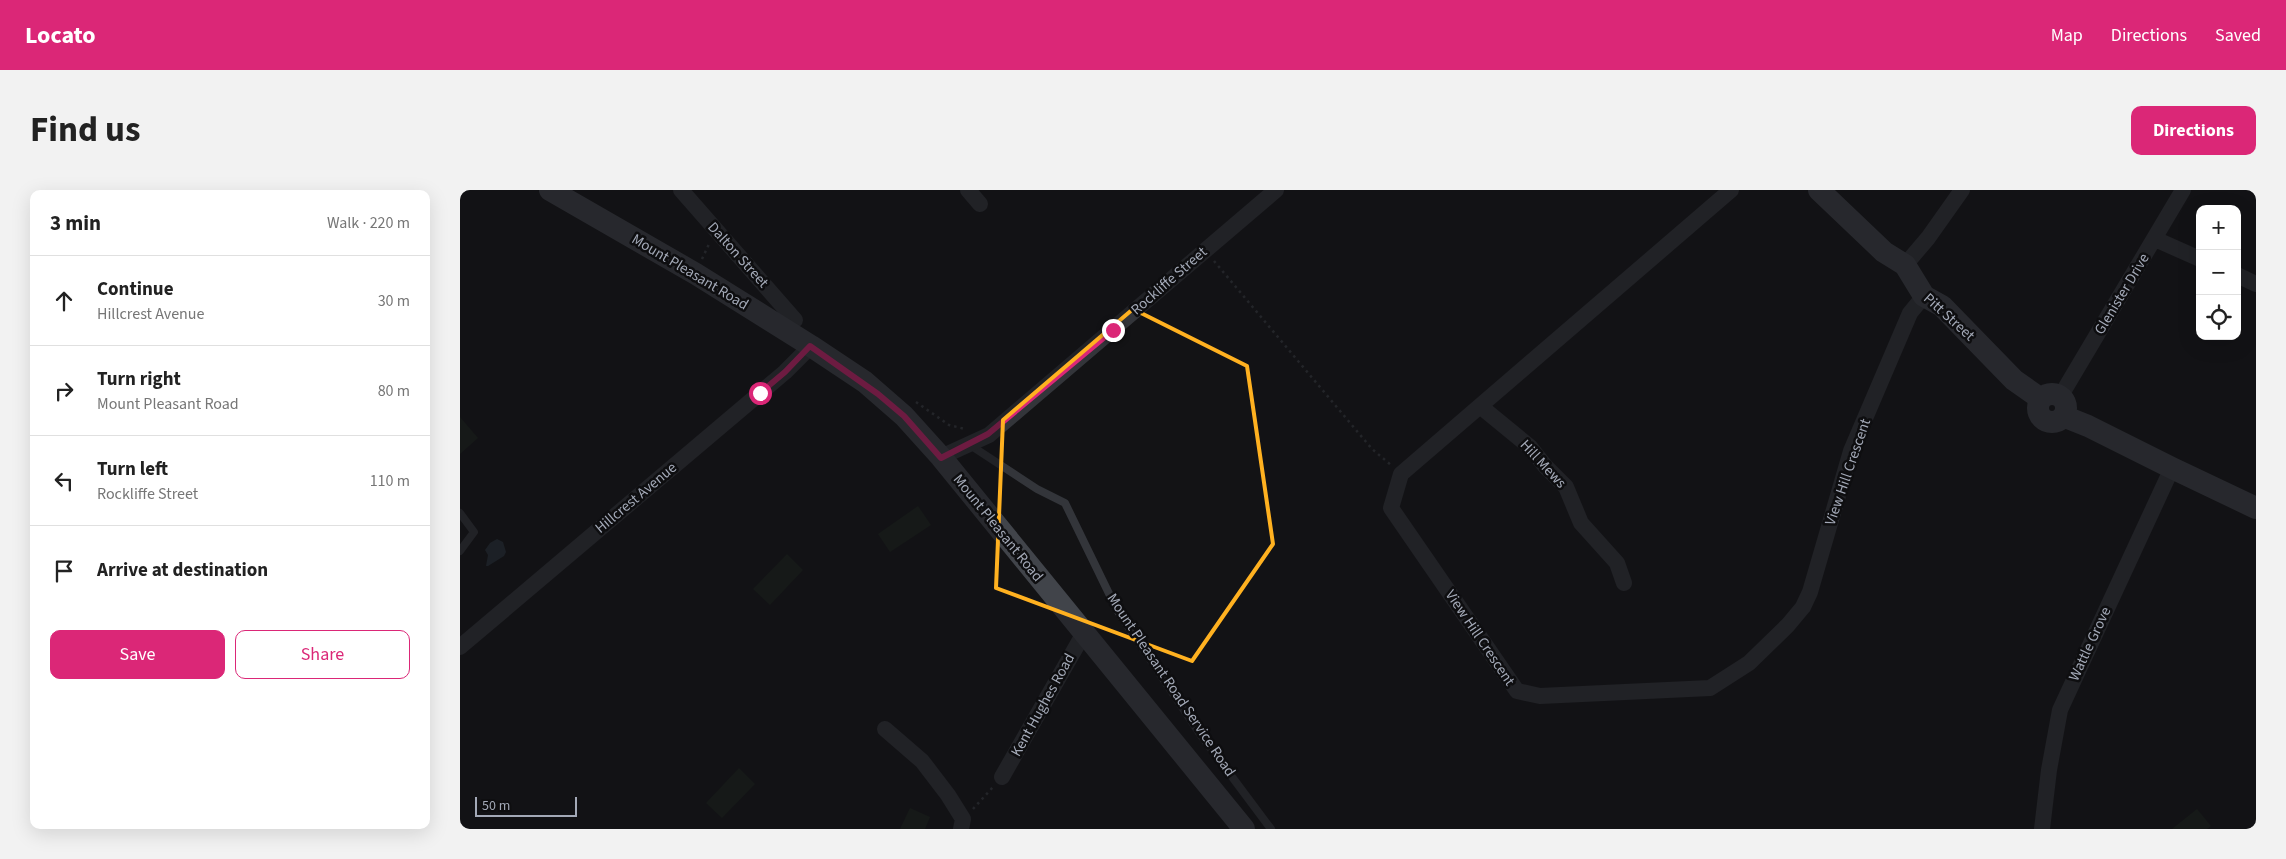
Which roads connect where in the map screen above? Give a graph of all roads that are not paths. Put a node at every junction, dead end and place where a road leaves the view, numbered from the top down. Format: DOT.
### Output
graph roads {
  1 [pos="550,190"];
  2 [pos="682,190"];
  3 [pos="968,190"];
  4 [pos="1276,190"];
  5 [pos="1731,190"];
  6 [pos="1820,190"];
  7 [pos="1962,190"];
  8 [pos="2183,190"];
  9 [pos="980,204"];
  10 [pos="2155,239"];
  11 [pos="2196,257"];
  12 [pos="1906,265"];
  13 [pos="2241,277"];
  14 [pos="2256,284"];
  15 [pos="1924,296"];
  16 [pos="796,320"];
  17 [pos="810,346"];
  18 [pos="2055,404"];
  19 [pos="1480,406"];
  20 [pos="968,444"];
  21 [pos="941,458"];
  22 [pos="2172,468"];
  23 [pos="2256,508"];
  24 [pos="460,514"];
  25 [pos="460,551"];
  26 [pos="1624,583"];
  27 [pos="1084,633"];
  28 [pos="460,647"];
  29 [pos="885,729"];
  30 [pos="1002,777"];
  31 [pos="962,824"];
  32 [pos="1244,829"];
  33 [pos="1271,829"];
  34 [pos="2042,829"];
  1 -- 17 [label="street, Mount Pleasant Road"];
  2 -- 16 [label="street, Dalton Street"];
  3 -- 9 [label="street"];
  4 -- 20 [label="street, Rockliffe Street"];
  5 -- 19 [label="street"];
  6 -- 12 [label="street, Pitt Street"];
  7 -- 12 [label="street"];
  8 -- 10 [label="street, Glenister Drive"];
  10 -- 11 [label="street"];
  10 -- 18 [label="street, Glenister Drive"];
  12 -- 15 [label="street, Pitt Street"];
  13 -- 14 [label="street"];
  15 -- 18 [label="street, Pitt Street"];
  15 -- 19 [label="street, View Hill Crescent"];
  17 -- 21 [label="street, Mount Pleasant Road"];
  17 -- 28 [label="street, Hillcrest Avenue"];
  18 -- 22 [label="street, Pitt Street"];
  19 -- 26 [label="street, Hill Mews"];
  20 -- 21 [label="street, Rockliffe Street"];
  20 -- 33 [label="lane, Mount Pleasant Road Service Road"];
  21 -- 27 [label="street, Mount Pleasant Road"];
  22 -- 23 [label="street, Pitt Street"];
  22 -- 34 [label="street, Wattle Grove"];
  24 -- 25 [label="lane"];
  27 -- 30 [label="street, Kent Hughes Road"];
  27 -- 32 [label="street, Mount Pleasant Road"];
  29 -- 31 [label="street"];
}
